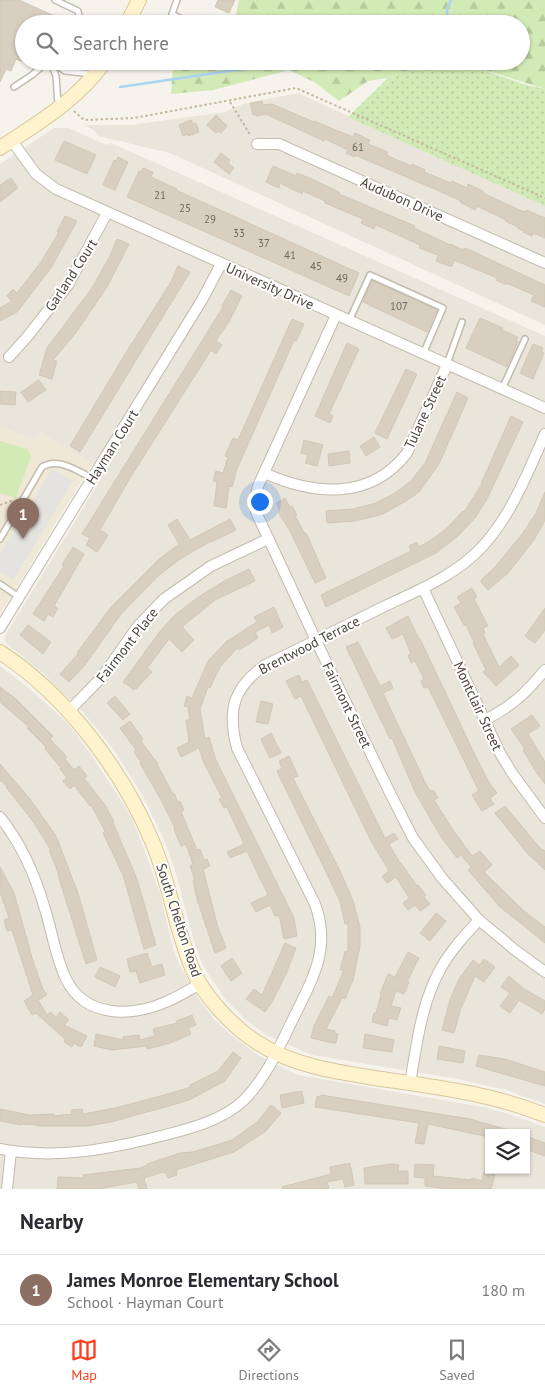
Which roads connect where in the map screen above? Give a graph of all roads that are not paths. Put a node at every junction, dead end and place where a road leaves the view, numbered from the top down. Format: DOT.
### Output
graph roads {
  1 [pos="55,0"];
  2 [pos="177,0"];
  3 [pos="137,1"];
  4 [pos="79,15"];
  5 [pos="131,15"];
  6 [pos="172,15"];
  7 [pos="38,70"];
  8 [pos="54,70"];
  9 [pos="64,70"];
  10 [pos="97,70"];
  11 [pos="94,74"];
  12 [pos="14,87"];
  13 [pos="62,107"];
  14 [pos="12,141"];
  15 [pos="257,144"];
  16 [pos="0,148"];
  17 [pos="108,213"];
  18 [pos="545,263"];
  19 [pos="220,264"];
  20 [pos="336,315"];
  21 [pos="349,321"];
  22 [pos="462,322"];
  23 [pos="525,339"];
  24 [pos="423,354"];
  25 [pos="9,357"];
  26 [pos="447,365"];
  27 [pos="502,389"];
  28 [pos="545,408"];
  29 [pos="545,434"];
  30 [pos="264,473"];
  31 [pos="92,478"];
  32 [pos="0,539"];
  33 [pos="268,539"];
  34 [pos="0,584"];
  35 [pos="423,588"];
  36 [pos="19,597"];
  37 [pos="0,628"];
  38 [pos="316,641"];
  39 [pos="0,652"];
  40 [pos="545,670"];
  41 [pos="68,712"];
  42 [pos="485,720"];
  43 [pos="0,818"];
  44 [pos="545,818"];
  45 [pos="479,920"];
  46 [pos="545,972"];
  47 [pos="200,984"];
  48 [pos="276,1054"];
  49 [pos="410,1083"];
  50 [pos="545,1115"];
  51 [pos="0,1149"];
  52 [pos="12,1152"];
  53 [pos="7,1189"];
  1 -- 4 [label="lane"];
  2 -- 6 [label="lane"];
  3 -- 5 [label="main road"];
  7 -- 12 [label="lane"];
  8 -- 13 [label="lane"];
  9 -- 11 [label="lane"];
  10 -- 11 [label="main road"];
  11 -- 13 [label="main road"];
  13 -- 14 [label="main road"];
  14 -- 16 [label="main road"];
  14 -- 17 [label="street, University Drive"];
  15 -- 18 [label="street, Audubon Drive"];
  17 -- 19 [label="street, University Drive"];
  17 -- 25 [label="street, Garland Court"];
  19 -- 20 [label="street, University Drive"];
  19 -- 31 [label="street, Hayman Court"];
  20 -- 21 [label="street, University Drive"];
  20 -- 30 [label="street, Fairmont Street"];
  21 -- 24 [label="street, University Drive"];
  21 -- 24 [label="lane"];
  22 -- 26 [label="lane"];
  23 -- 27 [label="lane"];
  24 -- 26 [label="street, University Drive"];
  26 -- 27 [label="street, University Drive"];
  26 -- 30 [label="street, Tulane Street"];
  27 -- 28 [label="street, University Drive"];
  29 -- 35 [label="street, Brentwood Terrace"];
  30 -- 33 [label="street, Fairmont Street"];
  31 -- 32 [label="lane"];
  31 -- 36 [label="street, Hayman Court"];
  33 -- 38 [label="street, Fairmont Street"];
  33 -- 41 [label="street, Fairmont Place"];
  34 -- 36 [label="lane"];
  35 -- 38 [label="street, Brentwood Terrace"];
  35 -- 42 [label="street, Montclair Street"];
  36 -- 37 [label="street, Hayman Court"];
  38 -- 45 [label="street, Fairmont Street"];
  38 -- 48 [label="street, Brentwood Terrace"];
  39 -- 41 [label="main road, South Chelton Road"];
  40 -- 42 [label="street"];
  41 -- 47 [label="main road, South Chelton Road"];
  42 -- 44 [label="street, Montclair Street"];
  43 -- 47 [label="street"];
  45 -- 46 [label="street, Fairmont Street"];
  45 -- 49 [label="street"];
  47 -- 48 [label="main road, South Chelton Road"];
  48 -- 49 [label="main road, South Chelton Road"];
  48 -- 52 [label="street, Brentwood Terrace"];
  49 -- 50 [label="main road, South Chelton Road"];
  51 -- 52 [label="street, Brentwood Terrace"];
  52 -- 53 [label="street"];
}
